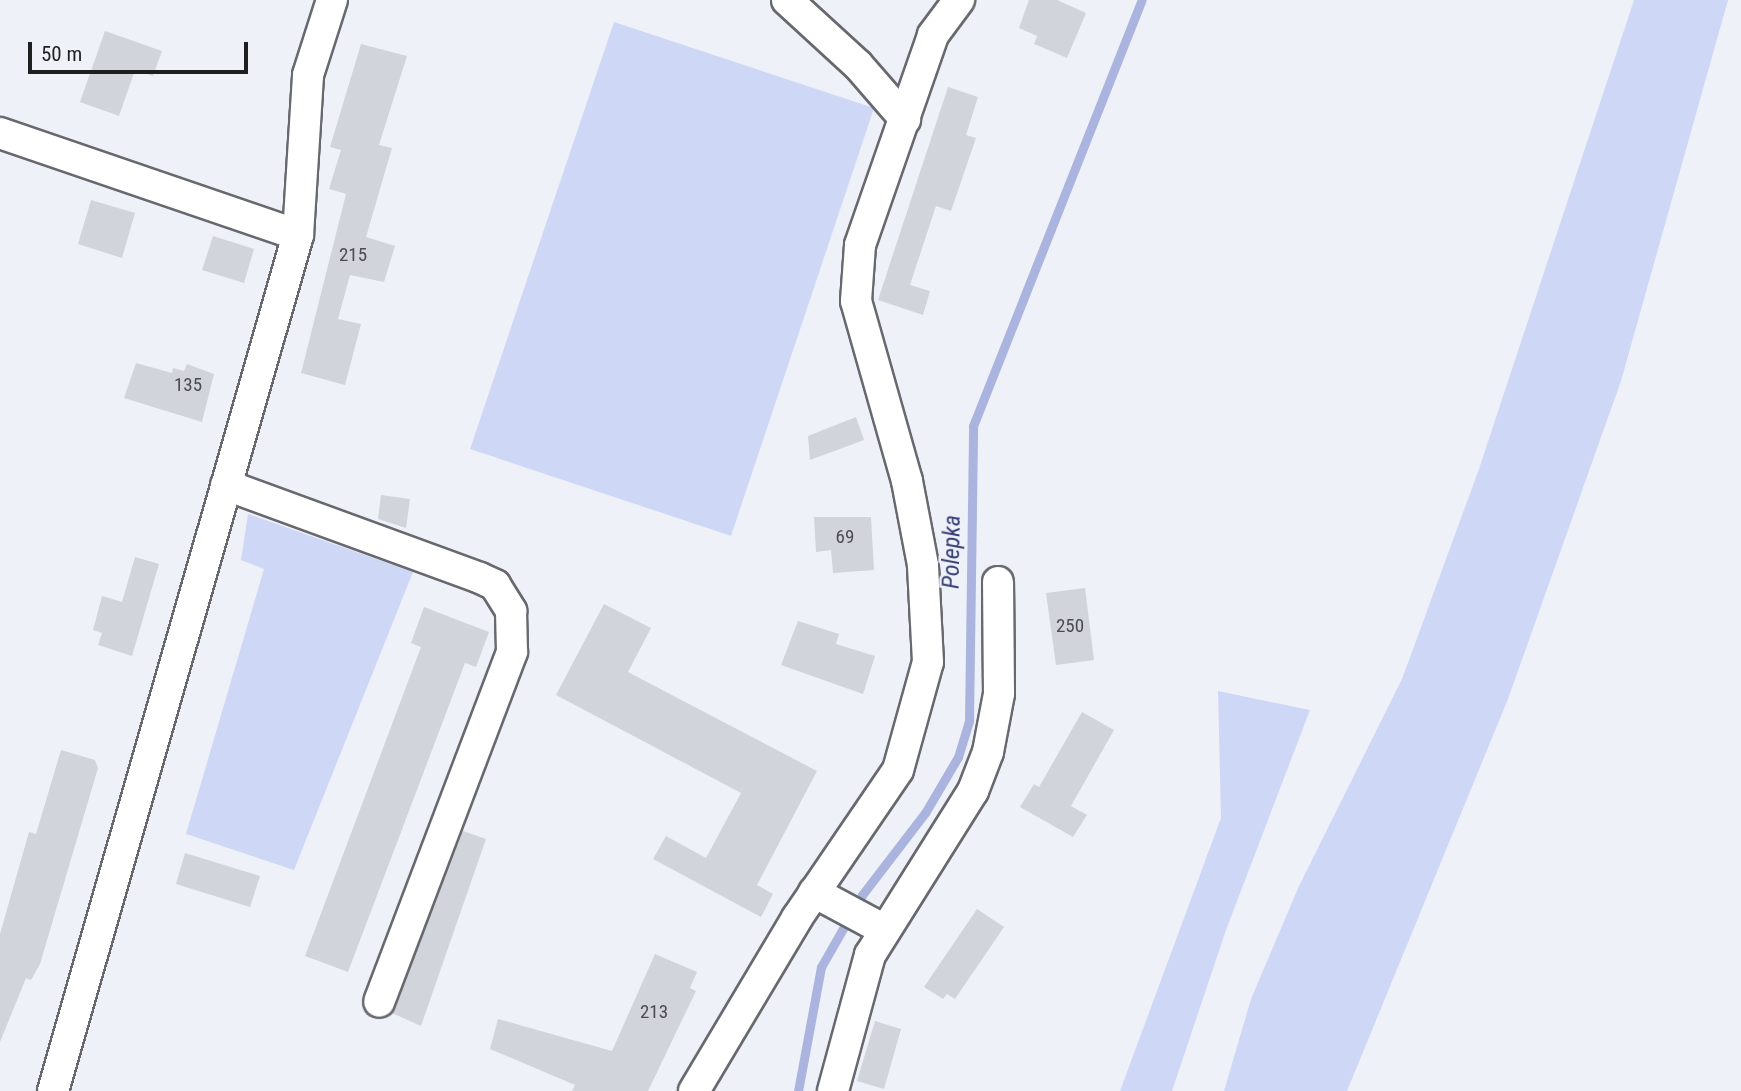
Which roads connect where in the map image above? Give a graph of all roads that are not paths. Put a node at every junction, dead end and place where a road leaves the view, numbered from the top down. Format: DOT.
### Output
graph roads {
  1 [pos="332,0"];
  2 [pos="787,0"];
  3 [pos="959,0"];
  4 [pos="905,119"];
  5 [pos="0,133"];
  6 [pos="298,235"];
  7 [pos="226,485"];
  8 [pos="998,582"];
  9 [pos="825,897"];
  10 [pos="875,925"];
  11 [pos="379,1002"];
  12 [pos="53,1091"];
  13 [pos="694,1091"];
  14 [pos="833,1091"];
  1 -- 6 [label="street"];
  2 -- 4 [label="street"];
  3 -- 4 [label="street"];
  4 -- 9 [label="street"];
  5 -- 6 [label="street"];
  6 -- 7 [label="street"];
  7 -- 11 [label="street"];
  7 -- 12 [label="street"];
  8 -- 10 [label="street"];
  9 -- 10 [label="street"];
  9 -- 13 [label="street"];
  10 -- 14 [label="street"];
}
